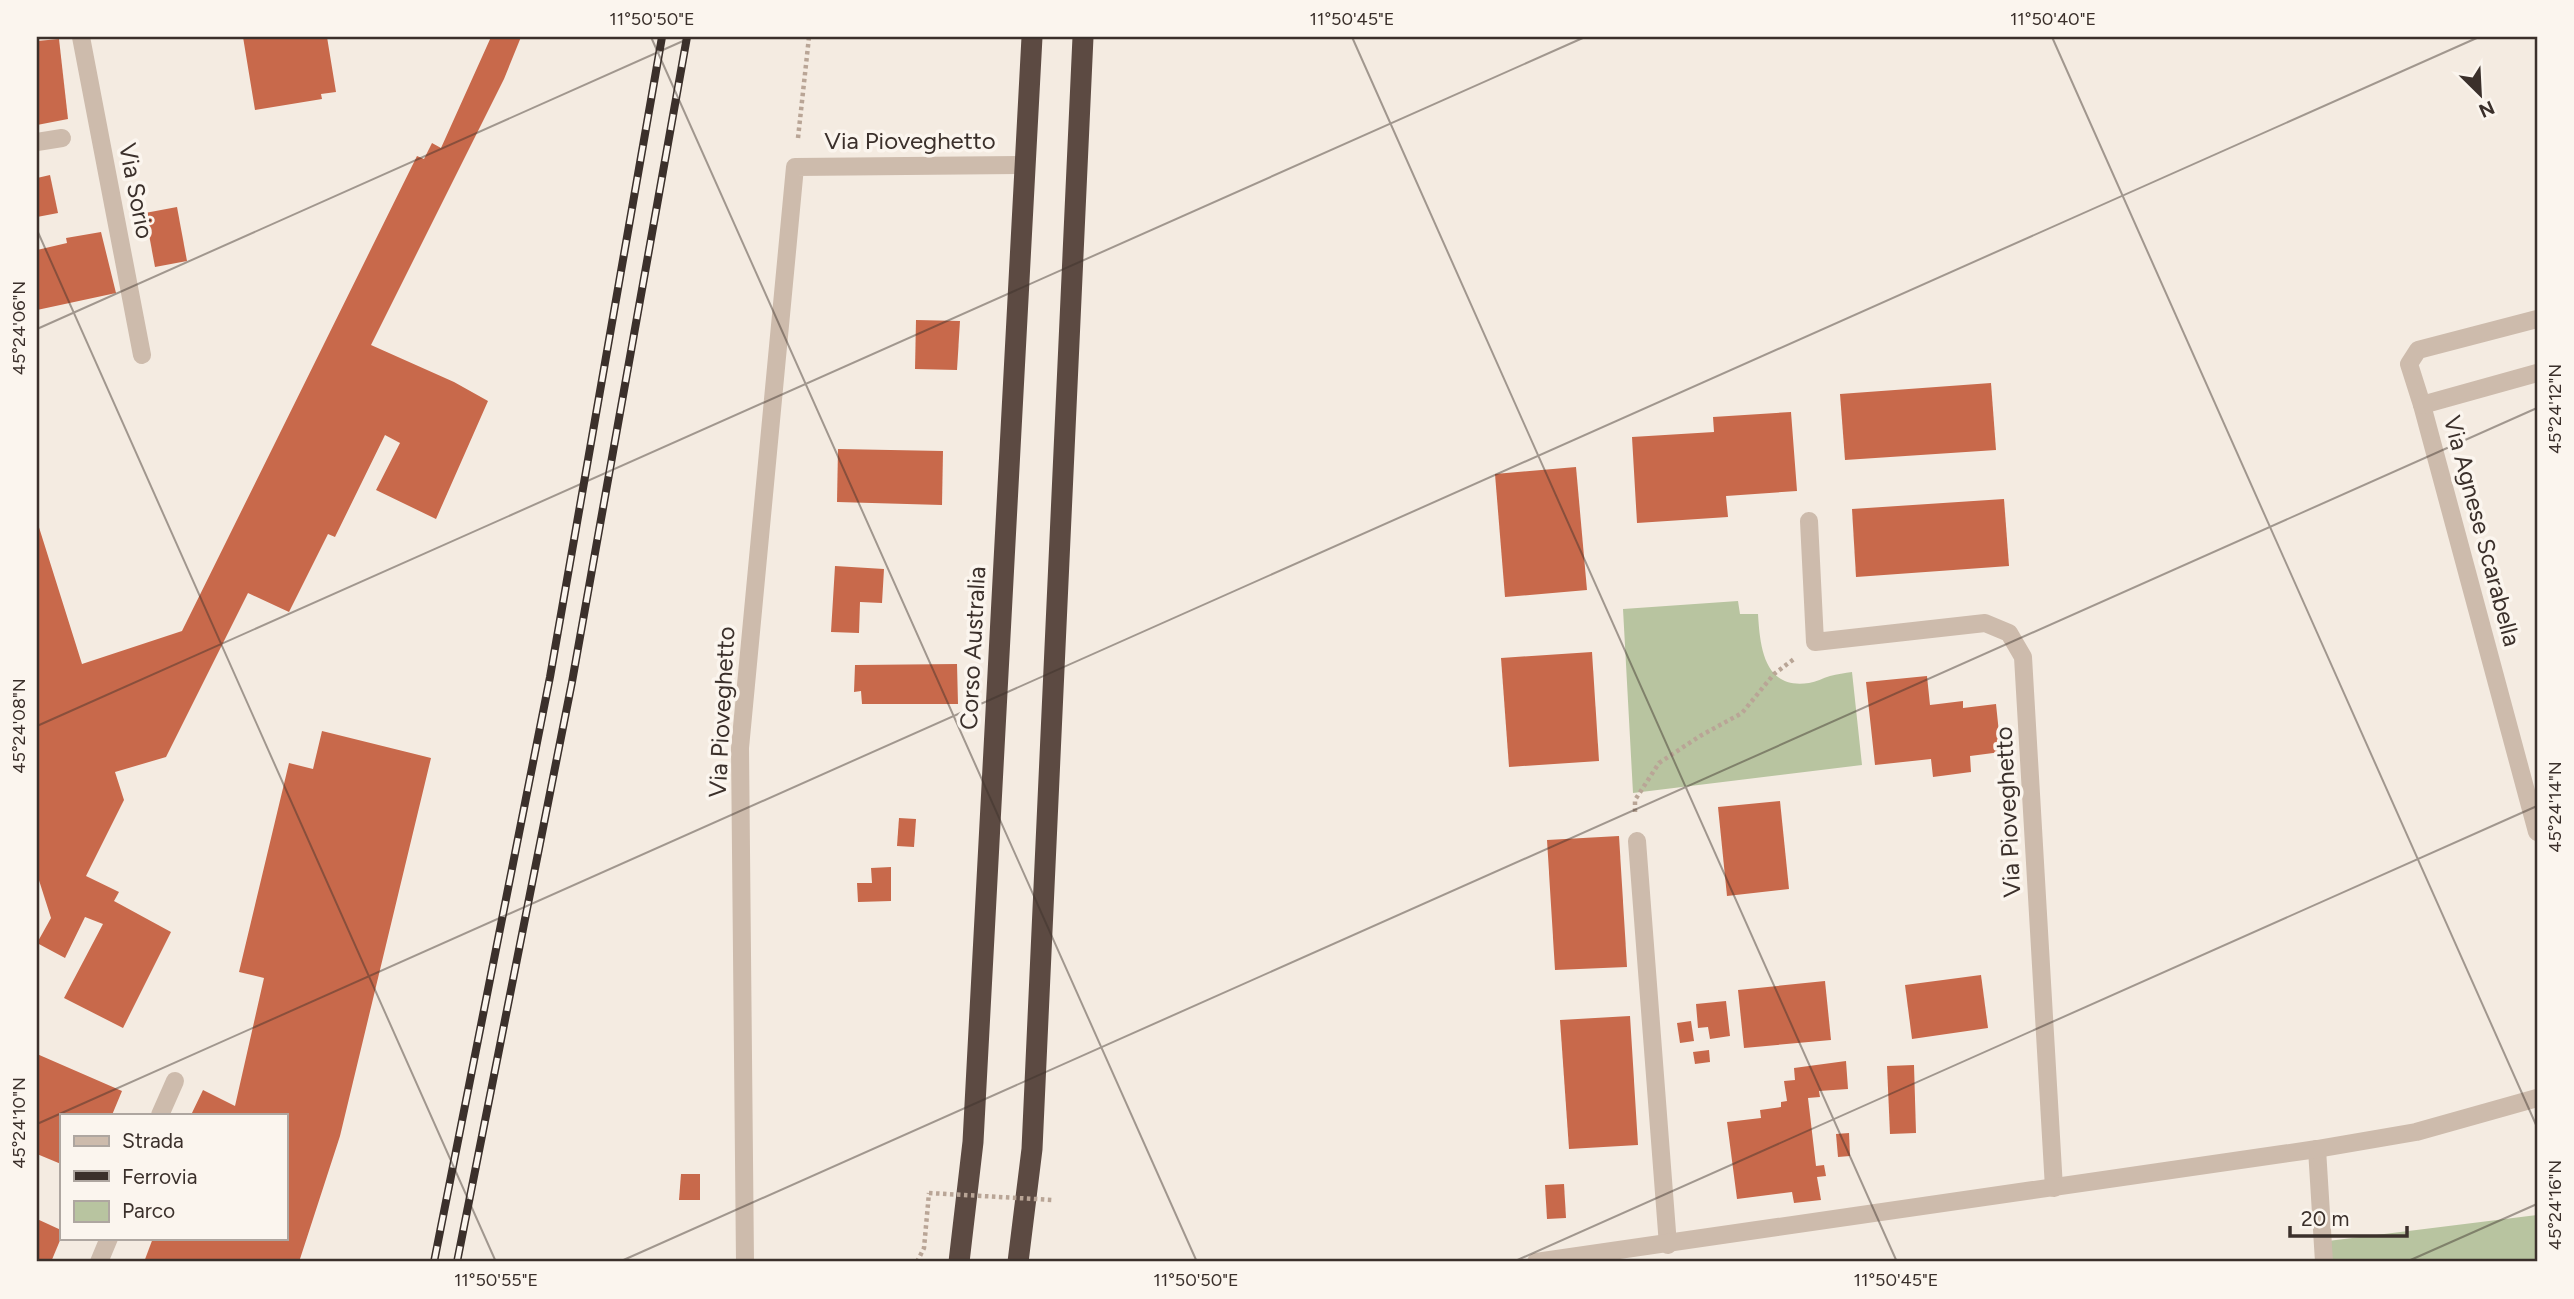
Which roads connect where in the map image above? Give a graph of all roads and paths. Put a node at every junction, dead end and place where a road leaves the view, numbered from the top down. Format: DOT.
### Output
graph roads {
  1 [pos="81,37"];
  2 [pos="809,37"];
  3 [pos="1032,37"];
  4 [pos="1083,37"];
  5 [pos="62,138"];
  6 [pos="37,142"];
  7 [pos="1026,165"];
  8 [pos="795,167"];
  9 [pos="2537,319"];
  10 [pos="142,355"];
  11 [pos="2537,373"];
  12 [pos="2422,405"];
  13 [pos="1809,521"];
  14 [pos="1815,642"];
  15 [pos="2537,832"];
  16 [pos="1637,841"];
  17 [pos="175,1081"];
  18 [pos="2537,1098"];
  19 [pos="160,1114"];
  20 [pos="2317,1149"];
  21 [pos="2054,1188"];
  22 [pos="1053,1200"];
  23 [pos="108,1240"];
  24 [pos="1668,1245"];
  25 [pos="99,1262"];
  26 [pos="745,1262"];
  27 [pos="917,1262"];
  28 [pos="959,1262"];
  29 [pos="1018,1262"];
  30 [pos="1536,1262"];
  31 [pos="2324,1262"];
  1 -- 10 [label="street, Via Sorio"];
  2 -- 8 [label="path, Via Pioveghetto"];
  3 -- 7 [label="highway, Corso Australia"];
  4 -- 29 [label="highway"];
  5 -- 6 [label="street"];
  7 -- 8 [label="street, Via Pioveghetto"];
  7 -- 28 [label="highway, Corso Australia"];
  8 -- 26 [label="street, Via Pioveghetto"];
  9 -- 12 [label="street, Via Agnese Scarabella"];
  11 -- 12 [label="street, Via Agnese Scarabella"];
  12 -- 15 [label="street, Via Agnese Scarabella"];
  13 -- 14 [label="street"];
  14 -- 16 [label="path"];
  14 -- 21 [label="street, Via Pioveghetto"];
  16 -- 24 [label="street"];
  17 -- 19 [label="street"];
  18 -- 20 [label="street"];
  20 -- 21 [label="street"];
  20 -- 31 [label="street"];
  21 -- 24 [label="street"];
  22 -- 27 [label="path, bridge"];
  23 -- 25 [label="street"];
  24 -- 30 [label="street"];
}
